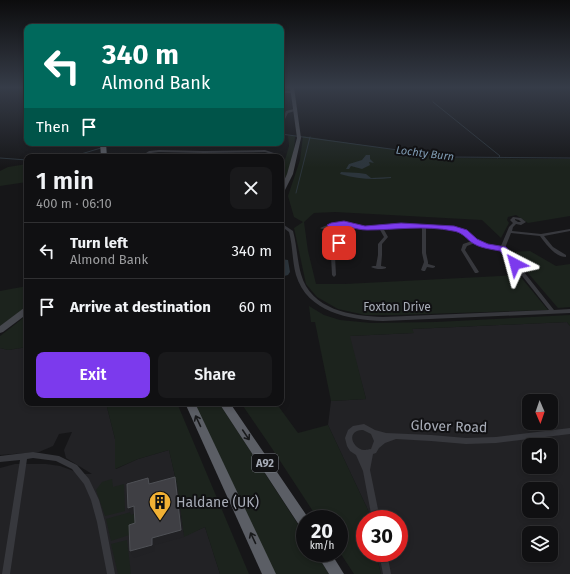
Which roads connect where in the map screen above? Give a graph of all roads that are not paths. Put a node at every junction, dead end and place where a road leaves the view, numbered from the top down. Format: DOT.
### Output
graph roads {
  1 [pos="295,114"];
  2 [pos="271,151"];
  3 [pos="231,152"];
  4 [pos="147,154"];
  5 [pos="284,186"];
  6 [pos="515,223"];
  7 [pos="331,225"];
  8 [pos="284,226"];
  9 [pos="424,226"];
  10 [pos="381,227"];
  11 [pos="322,228"];
  12 [pos="570,230"];
  13 [pos="511,232"];
  14 [pos="541,235"];
  15 [pos="475,241"];
  16 [pos="503,248"];
  17 [pos="564,256"];
  18 [pos="433,267"];
  19 [pos="384,268"];
  20 [pos="477,272"];
  21 [pos="334,275"];
  22 [pos="570,311"];
  23 [pos="24,312"];
  24 [pos="553,312"];
  25 [pos="0,330"];
  26 [pos="191,406"];
  27 [pos="226,406"];
  28 [pos="570,431"];
  29 [pos="373,432"];
  30 [pos="398,437"];
  31 [pos="378,445"];
  32 [pos="358,452"];
  33 [pos="370,453"];
  34 [pos="24,456"];
  35 [pos="0,459"];
  36 [pos="367,471"];
  37 [pos="374,510"];
  38 [pos="296,511"];
  39 [pos="329,562"];
  40 [pos="385,562"];
  41 [pos="6,574"];
  42 [pos="111,574"];
  43 [pos="269,574"];
  44 [pos="337,574"];
  45 [pos="387,574"];
  1 -- 5 [label="main road"];
  2 -- 3 [label="street"];
  3 -- 4 [label="street"];
  6 -- 13 [label="street"];
  7 -- 10 [label="street"];
  7 -- 11 [label="street"];
  7 -- 21 [label="street"];
  8 -- 24 [label="street, Foxton Drive"];
  9 -- 10 [label="street"];
  9 -- 15 [label="street"];
  9 -- 18 [label="street"];
  10 -- 19 [label="street"];
  12 -- 14 [label="street"];
  13 -- 14 [label="street"];
  13 -- 16 [label="street"];
  14 -- 17 [label="street"];
  15 -- 16 [label="street"];
  15 -- 20 [label="street"];
  16 -- 24 [label="street"];
  22 -- 24 [label="street, Foxton Drive"];
  23 -- 25 [label="main road"];
  43 -- 26 [label="highway, one-way"];
  27 -- 38 [label="highway, A92, one-way"];
  28 -- 30 [label="street, Glover Road"];
  29 -- 30 [label="street, Glover Road"];
  29 -- 31 [label="street"];
  29 -- 32 [label="street"];
  30 -- 31 [label="street, Glover Road"];
  31 -- 33 [label="street"];
  32 -- 33 [label="street"];
  32 -- 36 [label="street"];
  33 -- 36 [label="street"];
  34 -- 35 [label="street"];
  34 -- 41 [label="street"];
  34 -- 42 [label="street"];
  36 -- 37 [label="street"];
  39 -- 44 [label="highway"];
  40 -- 45 [label="street"];
}
